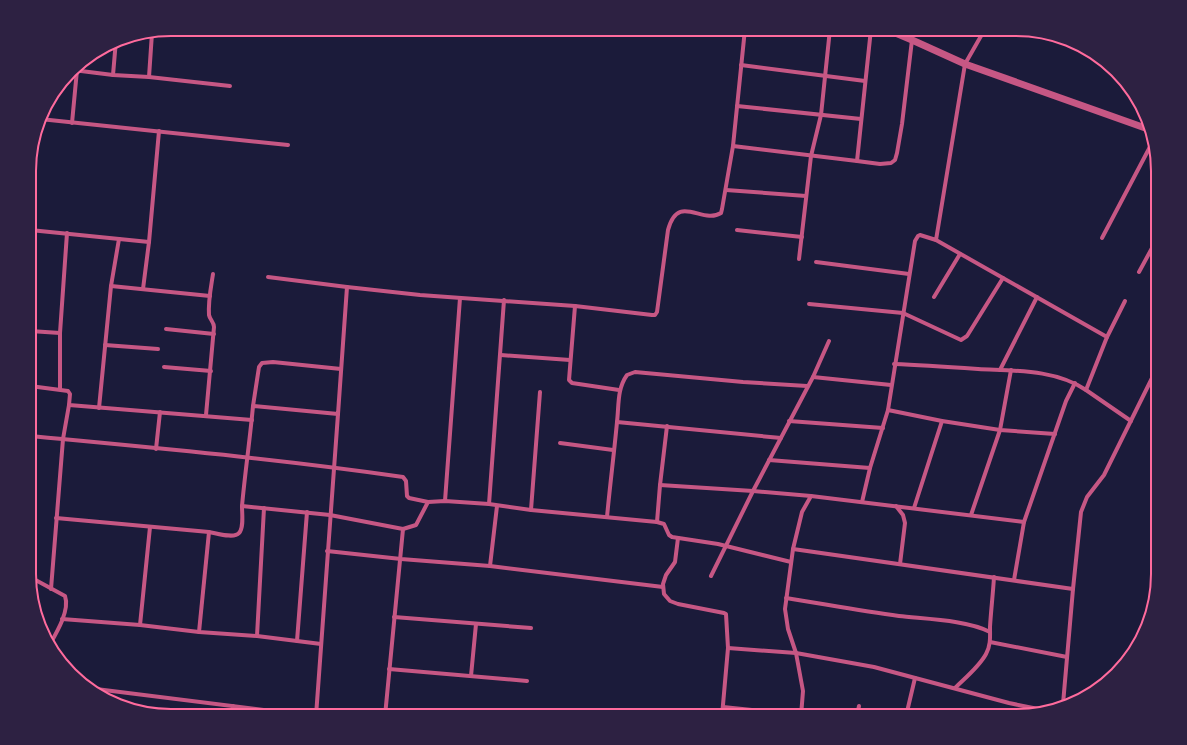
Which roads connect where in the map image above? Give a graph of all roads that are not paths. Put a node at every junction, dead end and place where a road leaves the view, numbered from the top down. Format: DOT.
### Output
graph roads {
  1 [pos="744,36"];
  2 [pos="829,36"];
  3 [pos="870,36"];
  4 [pos="903,36"];
  5 [pos="981,36"];
  6 [pos="152,37"];
  7 [pos="912,40"];
  8 [pos="115,48"];
  9 [pos="965,64"];
  10 [pos="741,65"];
  11 [pos="80,71"];
  12 [pos="113,75"];
  13 [pos="825,75"];
  14 [pos="75,76"];
  15 [pos="149,76"];
  16 [pos="865,81"];
  17 [pos="230,86"];
  18 [pos="737,106"];
  19 [pos="821,114"];
  20 [pos="861,119"];
  21 [pos="46,120"];
  22 [pos="72,123"];
  23 [pos="1144,128"];
  24 [pos="159,131"];
  25 [pos="288,145"];
  26 [pos="733,146"];
  27 [pos="1149,149"];
  28 [pos="811,156"];
  29 [pos="857,161"];
  30 [pos="726,190"];
  31 [pos="806,196"];
  32 [pos="36,230"];
  33 [pos="737,230"];
  34 [pos="67,233"];
  35 [pos="802,237"];
  36 [pos="1102,238"];
  37 [pos="119,239"];
  38 [pos="936,240"];
  39 [pos="149,242"];
  40 [pos="1151,250"];
  41 [pos="960,254"];
  42 [pos="799,259"];
  43 [pos="816,262"];
  44 [pos="1139,272"];
  45 [pos="213,274"];
  46 [pos="909,274"];
  47 [pos="268,277"];
  48 [pos="1003,278"];
  49 [pos="111,286"];
  50 [pos="346,286"];
  51 [pos="143,289"];
  52 [pos="210,296"];
  53 [pos="934,297"];
  54 [pos="1037,297"];
  55 [pos="460,298"];
  56 [pos="504,300"];
  57 [pos="1125,301"];
  58 [pos="809,304"];
  59 [pos="575,306"];
  60 [pos="903,313"];
  61 [pos="166,329"];
  62 [pos="36,331"];
  63 [pos="60,333"];
  64 [pos="214,334"];
  65 [pos="1108,337"];
  66 [pos="829,341"];
  67 [pos="105,345"];
  68 [pos="158,349"];
  69 [pos="500,355"];
  70 [pos="570,360"];
  71 [pos="894,364"];
  72 [pos="164,367"];
  73 [pos="341,369"];
  74 [pos="1000,370"];
  75 [pos="1011,370"];
  76 [pos="211,371"];
  77 [pos="812,376"];
  78 [pos="1151,380"];
  79 [pos="1075,383"];
  80 [pos="891,385"];
  81 [pos="807,386"];
  82 [pos="36,387"];
  83 [pos="60,389"];
  84 [pos="619,390"];
  85 [pos="1086,390"];
  86 [pos="540,392"];
  87 [pos="69,405"];
  88 [pos="253,406"];
  89 [pos="99,408"];
  90 [pos="888,410"];
  91 [pos="160,412"];
  92 [pos="338,414"];
  93 [pos="206,415"];
  94 [pos="252,420"];
  95 [pos="789,421"];
  96 [pos="942,421"];
  97 [pos="1131,421"];
  98 [pos="617,422"];
  99 [pos="667,426"];
  100 [pos="883,428"];
  101 [pos="1000,430"];
  102 [pos="1055,434"];
  103 [pos="36,437"];
  104 [pos="781,438"];
  105 [pos="63,439"];
  106 [pos="560,443"];
  107 [pos="156,449"];
  108 [pos="613,450"];
  109 [pos="247,457"];
  110 [pos="769,460"];
  111 [pos="334,467"];
  112 [pos="870,468"];
  113 [pos="660,484"];
  114 [pos="753,490"];
  115 [pos="811,496"];
  116 [pos="445,500"];
  117 [pos="428,502"];
  118 [pos="862,502"];
  119 [pos="489,504"];
  120 [pos="242,506"];
  121 [pos="497,506"];
  122 [pos="896,506"];
  123 [pos="264,508"];
  124 [pos="914,508"];
  125 [pos="531,510"];
  126 [pos="308,512"];
  127 [pos="330,515"];
  128 [pos="971,515"];
  129 [pos="607,517"];
  130 [pos="56,518"];
  131 [pos="658,522"];
  132 [pos="1024,522"];
  133 [pos="150,527"];
  134 [pos="403,528"];
  135 [pos="209,532"];
  136 [pos="678,538"];
  137 [pos="726,546"];
  138 [pos="793,549"];
  139 [pos="327,551"];
  140 [pos="401,560"];
  141 [pos="791,562"];
  142 [pos="900,564"];
  143 [pos="490,566"];
  144 [pos="711,576"];
  145 [pos="994,577"];
  146 [pos="1014,580"];
  147 [pos="36,581"];
  148 [pos="663,587"];
  149 [pos="51,589"];
  150 [pos="1072,589"];
  151 [pos="786,598"];
  152 [pos="394,617"];
  153 [pos="62,619"];
  154 [pos="476,624"];
  155 [pos="140,625"];
  156 [pos="531,628"];
  157 [pos="199,632"];
  158 [pos="990,632"];
  159 [pos="257,636"];
  160 [pos="53,640"];
  161 [pos="297,641"];
  162 [pos="990,642"];
  163 [pos="322,644"];
  164 [pos="728,648"];
  165 [pos="796,653"];
  166 [pos="1067,657"];
  167 [pos="389,669"];
  168 [pos="471,676"];
  169 [pos="915,678"];
  170 [pos="527,681"];
  171 [pos="955,688"];
  172 [pos="102,690"];
  173 [pos="1063,701"];
  174 [pos="233,706"];
  175 [pos="859,706"];
  176 [pos="723,707"];
  177 [pos="1032,708"];
  178 [pos="233,709"];
  179 [pos="256,709"];
  180 [pos="317,709"];
  181 [pos="385,709"];
  182 [pos="742,709"];
  183 [pos="802,709"];
  184 [pos="858,709"];
  185 [pos="908,709"];
  1 -- 10 [label="street"];
  2 -- 13 [label="street"];
  3 -- 16 [label="street"];
  4 -- 7 [label="street"];
  5 -- 9 [label="street"];
  6 -- 15 [label="street"];
  7 -- 9 [label="street"];
  7 -- 29 [label="street"];
  8 -- 12 [label="street"];
  9 -- 23 [label="street"];
  9 -- 38 [label="street"];
  10 -- 13 [label="street"];
  10 -- 18 [label="street"];
  11 -- 12 [label="street"];
  12 -- 15 [label="street"];
  13 -- 16 [label="street"];
  13 -- 19 [label="street"];
  14 -- 22 [label="street"];
  15 -- 17 [label="street"];
  16 -- 20 [label="street"];
  18 -- 19 [label="street"];
  18 -- 26 [label="street"];
  19 -- 20 [label="street"];
  19 -- 28 [label="street"];
  20 -- 29 [label="street"];
  21 -- 22 [label="street"];
  22 -- 24 [label="street"];
  24 -- 25 [label="street"];
  24 -- 39 [label="street"];
  26 -- 28 [label="street"];
  26 -- 30 [label="street"];
  27 -- 36 [label="street"];
  28 -- 29 [label="street"];
  28 -- 31 [label="street"];
  30 -- 31 [label="street"];
  30 -- 59 [label="street"];
  31 -- 35 [label="street"];
  32 -- 34 [label="street"];
  33 -- 35 [label="street"];
  34 -- 37 [label="street"];
  34 -- 63 [label="street"];
  35 -- 42 [label="street"];
  37 -- 39 [label="street"];
  37 -- 49 [label="street"];
  38 -- 41 [label="street"];
  38 -- 46 [label="street"];
  39 -- 51 [label="street"];
  40 -- 44 [label="street"];
  41 -- 48 [label="street"];
  41 -- 53 [label="street"];
  43 -- 46 [label="street"];
  45 -- 52 [label="street"];
  46 -- 60 [label="street"];
  47 -- 50 [label="street"];
  48 -- 54 [label="street"];
  48 -- 60 [label="street"];
  49 -- 51 [label="street"];
  49 -- 67 [label="street"];
  50 -- 55 [label="street"];
  50 -- 73 [label="street"];
  51 -- 52 [label="street"];
  52 -- 64 [label="street"];
  54 -- 65 [label="street"];
  54 -- 74 [label="street"];
  55 -- 56 [label="street"];
  55 -- 116 [label="street"];
  56 -- 59 [label="street"];
  56 -- 69 [label="street"];
  57 -- 65 [label="street"];
  58 -- 60 [label="street"];
  59 -- 70 [label="street"];
  60 -- 71 [label="street"];
  61 -- 64 [label="street"];
  62 -- 63 [label="street"];
  63 -- 83 [label="street"];
  64 -- 76 [label="street"];
  65 -- 85 [label="street"];
  66 -- 77 [label="street"];
  67 -- 68 [label="street"];
  67 -- 89 [label="street"];
  69 -- 70 [label="street"];
  69 -- 119 [label="street"];
  70 -- 84 [label="street"];
  71 -- 74 [label="street"];
  71 -- 80 [label="street"];
  72 -- 76 [label="street"];
  73 -- 88 [label="street"];
  73 -- 92 [label="street"];
  74 -- 75 [label="street"];
  75 -- 79 [label="street"];
  75 -- 101 [label="street"];
  76 -- 93 [label="street"];
  77 -- 80 [label="street"];
  77 -- 81 [label="street"];
  78 -- 97 [label="street"];
  79 -- 85 [label="street"];
  79 -- 102 [label="street"];
  80 -- 90 [label="street"];
  81 -- 84 [label="street"];
  81 -- 95 [label="street"];
  82 -- 83 [label="street"];
  83 -- 87 [label="street"];
  84 -- 98 [label="street"];
  85 -- 97 [label="street"];
  86 -- 125 [label="street"];
  87 -- 89 [label="street"];
  87 -- 105 [label="street"];
  88 -- 92 [label="street"];
  88 -- 94 [label="street"];
  89 -- 91 [label="street"];
  90 -- 96 [label="street"];
  90 -- 100 [label="street"];
  91 -- 93 [label="street"];
  91 -- 107 [label="street"];
  92 -- 111 [label="street"];
  93 -- 94 [label="street"];
  94 -- 109 [label="street"];
  95 -- 100 [label="street"];
  95 -- 104 [label="street"];
  96 -- 101 [label="street"];
  96 -- 124 [label="street"];
  97 -- 150 [label="street"];
  98 -- 99 [label="street"];
  98 -- 108 [label="street"];
  99 -- 104 [label="street"];
  99 -- 113 [label="street"];
  100 -- 112 [label="street"];
  101 -- 102 [label="street"];
  101 -- 128 [label="street"];
  102 -- 132 [label="street"];
  103 -- 105 [label="street"];
  104 -- 110 [label="street"];
  105 -- 107 [label="street"];
  105 -- 130 [label="street"];
  106 -- 108 [label="street"];
  107 -- 109 [label="street"];
  108 -- 129 [label="street"];
  109 -- 111 [label="street"];
  109 -- 120 [label="street"];
  110 -- 112 [label="street"];
  110 -- 114 [label="street"];
  111 -- 117 [label="street"];
  111 -- 127 [label="street"];
  112 -- 118 [label="street"];
  113 -- 114 [label="street"];
  113 -- 131 [label="street"];
  114 -- 115 [label="street"];
  114 -- 137 [label="street"];
  115 -- 118 [label="street"];
  115 -- 138 [label="street"];
  116 -- 117 [label="street"];
  116 -- 119 [label="street"];
  117 -- 134 [label="street"];
  118 -- 122 [label="street"];
  119 -- 121 [label="street"];
  120 -- 123 [label="street"];
  120 -- 135 [label="street"];
  121 -- 125 [label="street"];
  121 -- 143 [label="street"];
  122 -- 124 [label="street"];
  122 -- 142 [label="street"];
  123 -- 126 [label="street"];
  123 -- 159 [label="street"];
  124 -- 128 [label="street"];
  125 -- 129 [label="street"];
  126 -- 127 [label="street"];
  126 -- 161 [label="street"];
  127 -- 134 [label="street"];
  127 -- 139 [label="street"];
  128 -- 132 [label="street"];
  129 -- 131 [label="street"];
  130 -- 133 [label="street"];
  130 -- 149 [label="street"];
  131 -- 136 [label="street"];
  132 -- 146 [label="street"];
  133 -- 135 [label="street"];
  133 -- 155 [label="street"];
  134 -- 140 [label="street"];
  135 -- 157 [label="street"];
  136 -- 137 [label="street"];
  136 -- 148 [label="street"];
  137 -- 141 [label="street"];
  137 -- 144 [label="street"];
  138 -- 141 [label="street"];
  138 -- 142 [label="street"];
  139 -- 140 [label="street"];
  139 -- 163 [label="street"];
  140 -- 143 [label="street"];
  140 -- 152 [label="street"];
  141 -- 151 [label="street"];
  142 -- 145 [label="street"];
  143 -- 148 [label="street"];
  145 -- 146 [label="street"];
  145 -- 158 [label="street"];
  146 -- 150 [label="street"];
  147 -- 149 [label="street"];
  148 -- 164 [label="street"];
  149 -- 153 [label="street"];
  150 -- 166 [label="street"];
  151 -- 158 [label="street"];
  151 -- 165 [label="street"];
  152 -- 154 [label="street"];
  152 -- 167 [label="street"];
  153 -- 155 [label="street"];
  153 -- 160 [label="street"];
  154 -- 156 [label="street"];
  154 -- 168 [label="street"];
  155 -- 157 [label="street"];
  157 -- 159 [label="street"];
  158 -- 162 [label="street"];
  159 -- 161 [label="street"];
  161 -- 163 [label="street"];
  162 -- 166 [label="street"];
  162 -- 171 [label="street"];
  163 -- 180 [label="street"];
  164 -- 165 [label="street"];
  164 -- 176 [label="street"];
  165 -- 169 [label="street"];
  165 -- 183 [label="street"];
  166 -- 173 [label="street"];
  167 -- 168 [label="street"];
  167 -- 181 [label="street"];
  168 -- 170 [label="street"];
  169 -- 171 [label="street"];
  169 -- 185 [label="street"];
  171 -- 177 [label="street"];
  172 -- 174 [label="street"];
  174 -- 178 [label="street"];
  174 -- 179 [label="street"];
  175 -- 184 [label="street"];
  176 -- 182 [label="street"];
}
